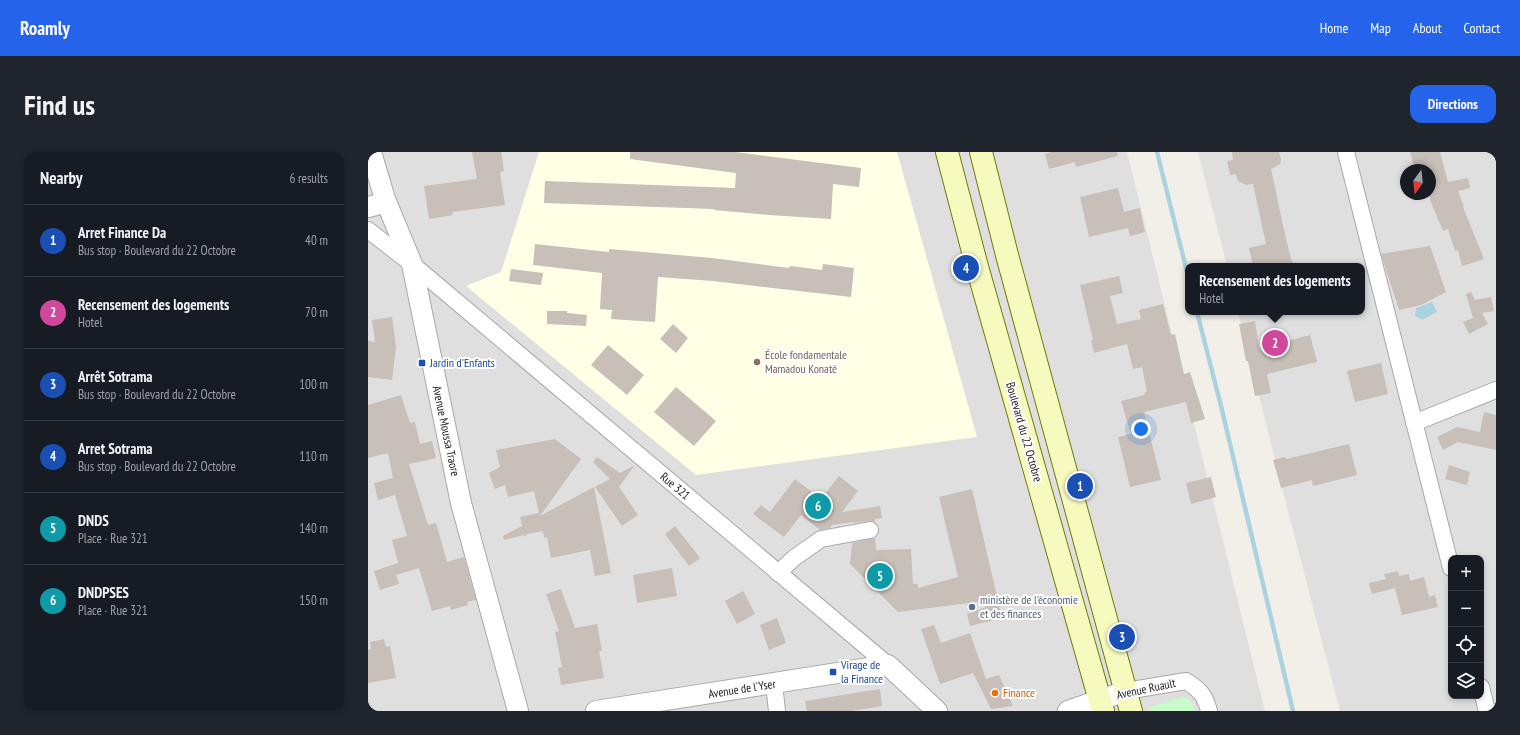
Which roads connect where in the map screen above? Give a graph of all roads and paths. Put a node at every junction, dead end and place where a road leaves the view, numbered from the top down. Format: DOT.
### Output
graph roads {
  1 [pos="947,152"];
  2 [pos="981,152"];
  3 [pos="1346,152"];
  4 [pos="372,164"];
  5 [pos="377,203"];
  6 [pos="368,230"];
  7 [pos="412,264"];
  8 [pos="1496,390"];
  9 [pos="1414,423"];
  10 [pos="870,530"];
  11 [pos="1448,556"];
  12 [pos="778,573"];
  13 [pos="888,666"];
  14 [pos="774,684"];
  15 [pos="1484,699"];
  16 [pos="1129,701"];
  17 [pos="1102,706"];
  18 [pos="518,711"];
  19 [pos="596,711"];
  20 [pos="777,711"];
  21 [pos="937,711"];
  22 [pos="1068,711"];
  23 [pos="1209,711"];
  24 [pos="1487,711"];
  1 -- 17 [label="main road, Boulevard du 22 Octobre"];
  2 -- 16 [label="main road"];
  3 -- 9 [label="street"];
  4 -- 5 [label="street, Avenue Moussa Traore"];
  5 -- 7 [label="street, Avenue Moussa Traore"];
  6 -- 7 [label="street, Rue 321"];
  7 -- 12 [label="street, Rue 321"];
  7 -- 18 [label="street, Avenue Moussa Traore"];
  8 -- 9 [label="street"];
  9 -- 11 [label="street"];
  10 -- 12 [label="street"];
  12 -- 13 [label="street, Rue 321"];
  13 -- 14 [label="street, Avenue de l'Yser"];
  13 -- 21 [label="street, Rue 321"];
  14 -- 19 [label="street, Avenue de l'Yser"];
  14 -- 20 [label="street"];
  15 -- 24 [label="street"];
  16 -- 17 [label="street, Avenue Ruault"];
  16 -- 23 [label="street, Avenue Ruault"];
  17 -- 22 [label="street, Avenue Ruault"];
}
